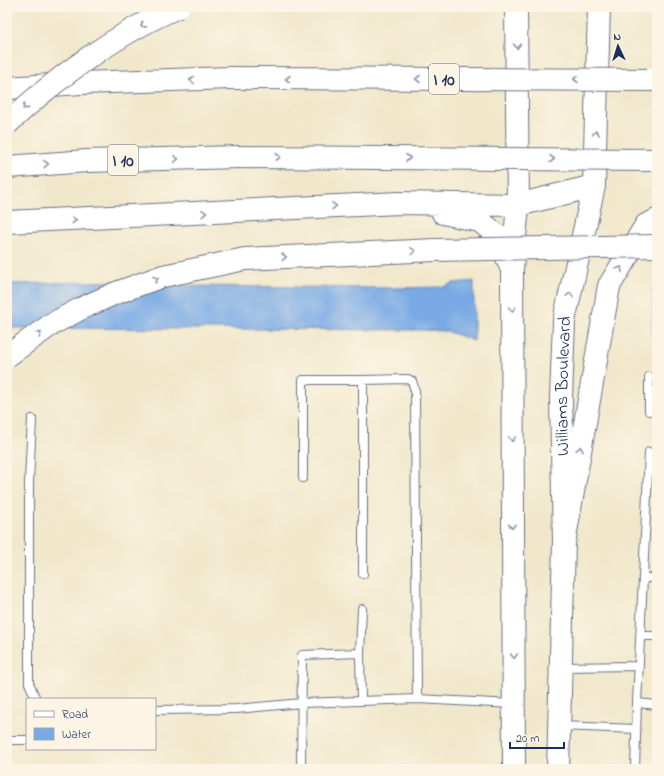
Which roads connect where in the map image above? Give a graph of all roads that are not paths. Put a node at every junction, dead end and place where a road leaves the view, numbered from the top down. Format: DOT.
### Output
graph roads {
  1 [pos="178,7"];
  2 [pos="516,7"];
  3 [pos="599,7"];
  4 [pos="657,80"];
  5 [pos="7,88"];
  6 [pos="7,124"];
  7 [pos="657,160"];
  8 [pos="7,167"];
  9 [pos="594,186"];
  10 [pos="399,203"];
  11 [pos="518,205"];
  12 [pos="657,220"];
  13 [pos="7,222"];
  14 [pos="657,246"];
  15 [pos="512,270"];
  16 [pos="7,356"];
  17 [pos="657,377"];
  18 [pos="363,380"];
  19 [pos="649,411"];
  20 [pos="32,419"];
  21 [pos="649,452"];
  22 [pos="653,463"];
  23 [pos="303,478"];
  24 [pos="564,543"];
  25 [pos="363,574"];
  26 [pos="643,578"];
  27 [pos="657,578"];
  28 [pos="362,609"];
  29 [pos="640,636"];
  30 [pos="657,636"];
  31 [pos="360,653"];
  32 [pos="638,666"];
  33 [pos="560,667"];
  34 [pos="36,698"];
  35 [pos="417,699"];
  36 [pos="361,700"];
  37 [pos="302,703"];
  38 [pos="637,703"];
  39 [pos="514,704"];
  40 [pos="657,705"];
  41 [pos="156,710"];
  42 [pos="559,726"];
  43 [pos="636,729"];
  44 [pos="7,740"];
  45 [pos="26,740"];
  46 [pos="301,769"];
  47 [pos="514,769"];
  48 [pos="558,769"];
  49 [pos="635,769"];
  1 -- 6 [label="main road, one-way, bridge"];
  2 -- 11 [label="main road, one-way"];
  9 -- 3 [label="main road, Williams Boulevard, one-way"];
  4 -- 5 [label="main road, I 10, one-way, bridge"];
  8 -- 7 [label="main road, I 10, one-way, bridge"];
  9 -- 11 [label="main road"];
  24 -- 9 [label="main road, Williams Boulevard, one-way"];
  10 -- 11 [label="main road"];
  13 -- 10 [label="main road, one-way"];
  10 -- 15 [label="main road"];
  11 -- 15 [label="main road"];
  24 -- 12 [label="main road, one-way"];
  16 -- 14 [label="main road, one-way, bridge"];
  15 -- 39 [label="main road, one-way"];
  17 -- 19 [label="lane"];
  18 -- 23 [label="lane"];
  18 -- 25 [label="lane"];
  18 -- 35 [label="lane"];
  20 -- 34 [label="lane"];
  21 -- 22 [label="lane"];
  22 -- 26 [label="lane"];
  24 -- 33 [label="main road, Williams Boulevard"];
  26 -- 27 [label="lane"];
  26 -- 29 [label="lane"];
  28 -- 31 [label="lane"];
  29 -- 30 [label="lane"];
  29 -- 32 [label="lane"];
  31 -- 36 [label="lane"];
  31 -- 37 [label="lane"];
  32 -- 33 [label="lane"];
  32 -- 38 [label="lane"];
  33 -- 42 [label="main road, Williams Boulevard"];
  35 -- 36 [label="lane"];
  35 -- 39 [label="lane"];
  36 -- 37 [label="lane"];
  37 -- 41 [label="lane"];
  37 -- 46 [label="lane"];
  38 -- 40 [label="lane"];
  38 -- 43 [label="lane"];
  39 -- 47 [label="main road"];
  42 -- 43 [label="lane"];
  42 -- 48 [label="main road, Williams Boulevard"];
  43 -- 49 [label="lane"];
  44 -- 45 [label="lane"];
}
